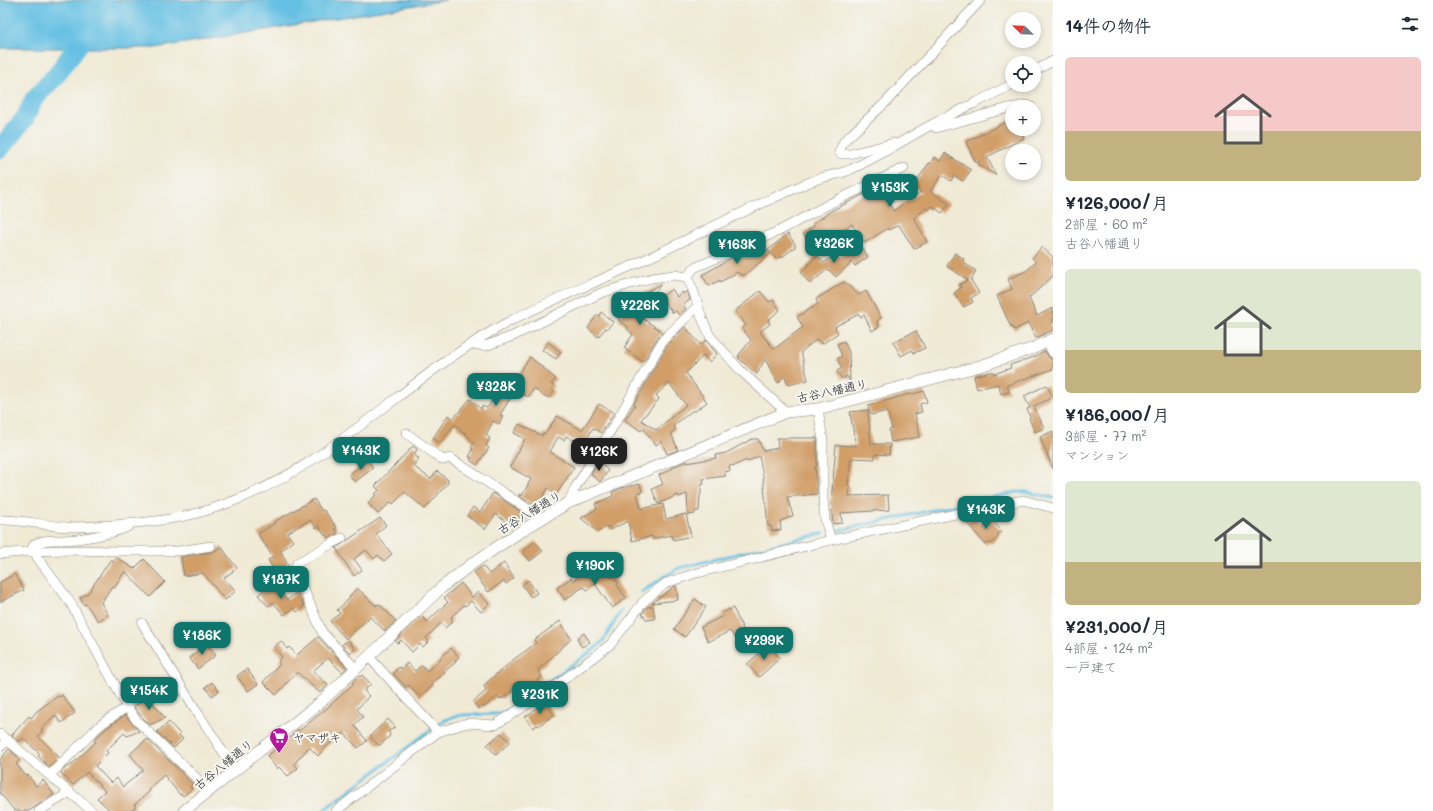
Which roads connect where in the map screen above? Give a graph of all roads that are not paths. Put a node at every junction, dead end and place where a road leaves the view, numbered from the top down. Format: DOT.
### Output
graph roads {
  1 [pos="981,0"];
  2 [pos="1053,61"];
  3 [pos="1041,67"];
  4 [pos="1005,88"];
  5 [pos="1005,109"];
  6 [pos="931,125"];
  7 [pos="904,141"];
  8 [pos="904,168"];
  9 [pos="687,276"];
  10 [pos="698,306"];
  11 [pos="1050,341"];
  12 [pos="472,344"];
  13 [pos="1053,353"];
  14 [pos="818,409"];
  15 [pos="786,412"];
  16 [pos="406,433"];
  17 [pos="568,503"];
  18 [pos="1053,508"];
  19 [pos="542,518"];
  20 [pos="0,520"];
  21 [pos="133,524"];
  22 [pos="342,538"];
  23 [pos="831,540"];
  24 [pos="211,546"];
  25 [pos="33,551"];
  26 [pos="0,554"];
  27 [pos="142,623"];
  28 [pos="369,657"];
  29 [pos="356,669"];
  30 [pos="127,708"];
  31 [pos="438,732"];
  32 [pos="0,734"];
  33 [pos="9,740"];
  34 [pos="0,747"];
  35 [pos="236,770"];
  36 [pos="50,775"];
  37 [pos="210,791"];
  38 [pos="70,792"];
  39 [pos="39,811"];
  40 [pos="92,811"];
  41 [pos="184,811"];
  42 [pos="336,811"];
  1 -- 7 [label="street"];
  2 -- 3 [label="street"];
  4 -- 6 [label="street"];
  5 -- 6 [label="street"];
  6 -- 7 [label="street"];
  7 -- 12 [label="street"];
  8 -- 9 [label="street"];
  9 -- 10 [label="street"];
  9 -- 12 [label="street"];
  10 -- 15 [label="street"];
  10 -- 17 [label="street"];
  11 -- 13 [label="street"];
  11 -- 14 [label="street, 古谷八幡通り"];
  12 -- 21 [label="street"];
  14 -- 15 [label="street, 古谷八幡通り"];
  14 -- 23 [label="street"];
  15 -- 17 [label="street, 古谷八幡通り"];
  16 -- 19 [label="street"];
  17 -- 19 [label="street, 古谷八幡通り"];
  18 -- 23 [label="street"];
  19 -- 28 [label="street, 古谷八幡通り"];
  20 -- 21 [label="street"];
  21 -- 25 [label="street"];
  22 -- 29 [label="street"];
  23 -- 31 [label="street"];
  24 -- 25 [label="street"];
  25 -- 26 [label="street"];
  25 -- 30 [label="street"];
  27 -- 35 [label="street"];
  28 -- 29 [label="street, 古谷八幡通り"];
  28 -- 31 [label="street"];
  29 -- 35 [label="street, 古谷八幡通り"];
  30 -- 36 [label="street"];
  30 -- 37 [label="street"];
  31 -- 42 [label="street"];
  32 -- 33 [label="street"];
  33 -- 34 [label="street"];
  33 -- 36 [label="street"];
  35 -- 37 [label="street, 古谷八幡通り"];
  36 -- 38 [label="street"];
  37 -- 41 [label="street, 古谷八幡通り"];
  38 -- 39 [label="street"];
  38 -- 40 [label="street"];
}
